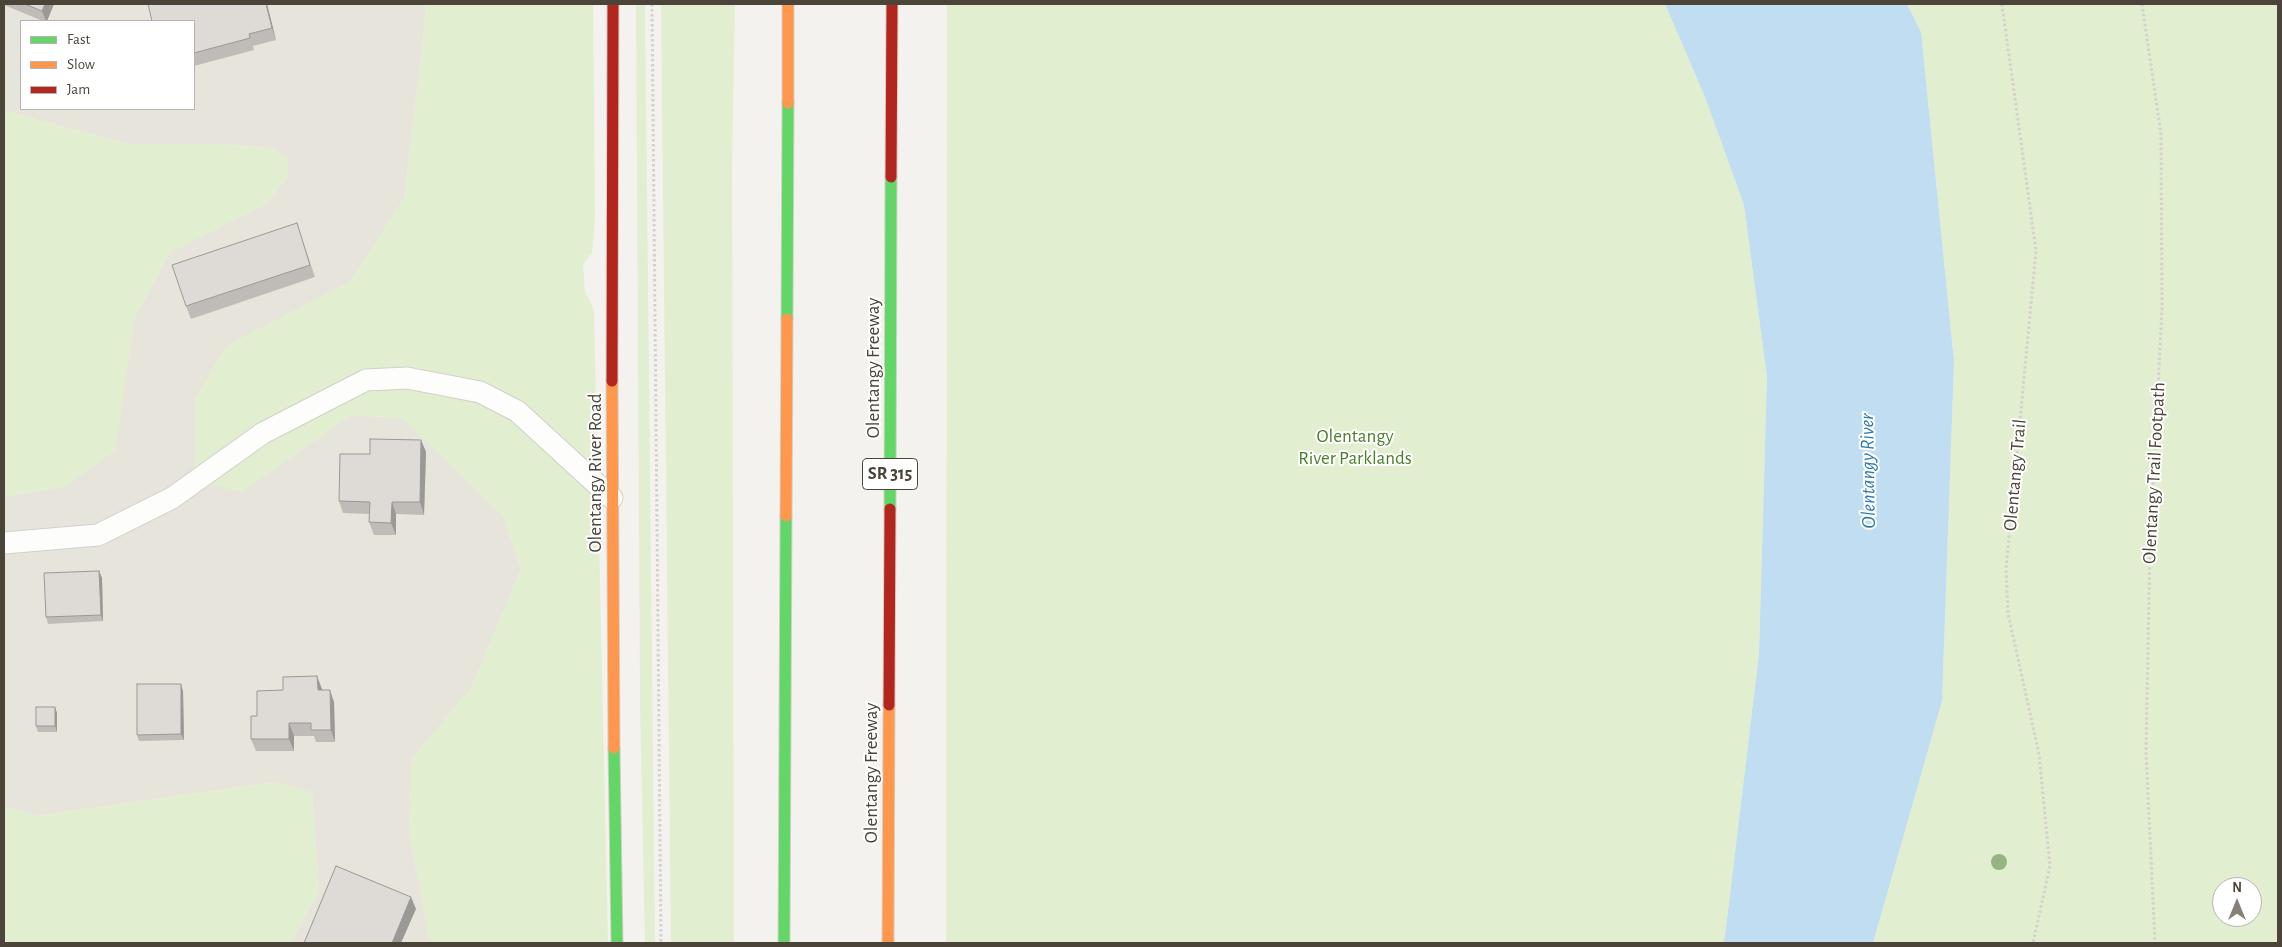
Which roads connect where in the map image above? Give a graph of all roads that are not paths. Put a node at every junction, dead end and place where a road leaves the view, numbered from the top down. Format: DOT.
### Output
graph roads {
  1 [pos="613,4"];
  2 [pos="788,4"];
  3 [pos="892,4"];
  4 [pos="612,498"];
  5 [pos="4,543"];
  6 [pos="617,943"];
  7 [pos="784,943"];
  8 [pos="888,943"];
  1 -- 4 [label="main road, Olentangy River Road"];
  2 -- 7 [label="main road"];
  3 -- 8 [label="main road, Olentangy Freeway / SR 315"];
  4 -- 5 [label="lane"];
  4 -- 6 [label="main road, Olentangy River Road"];
}
